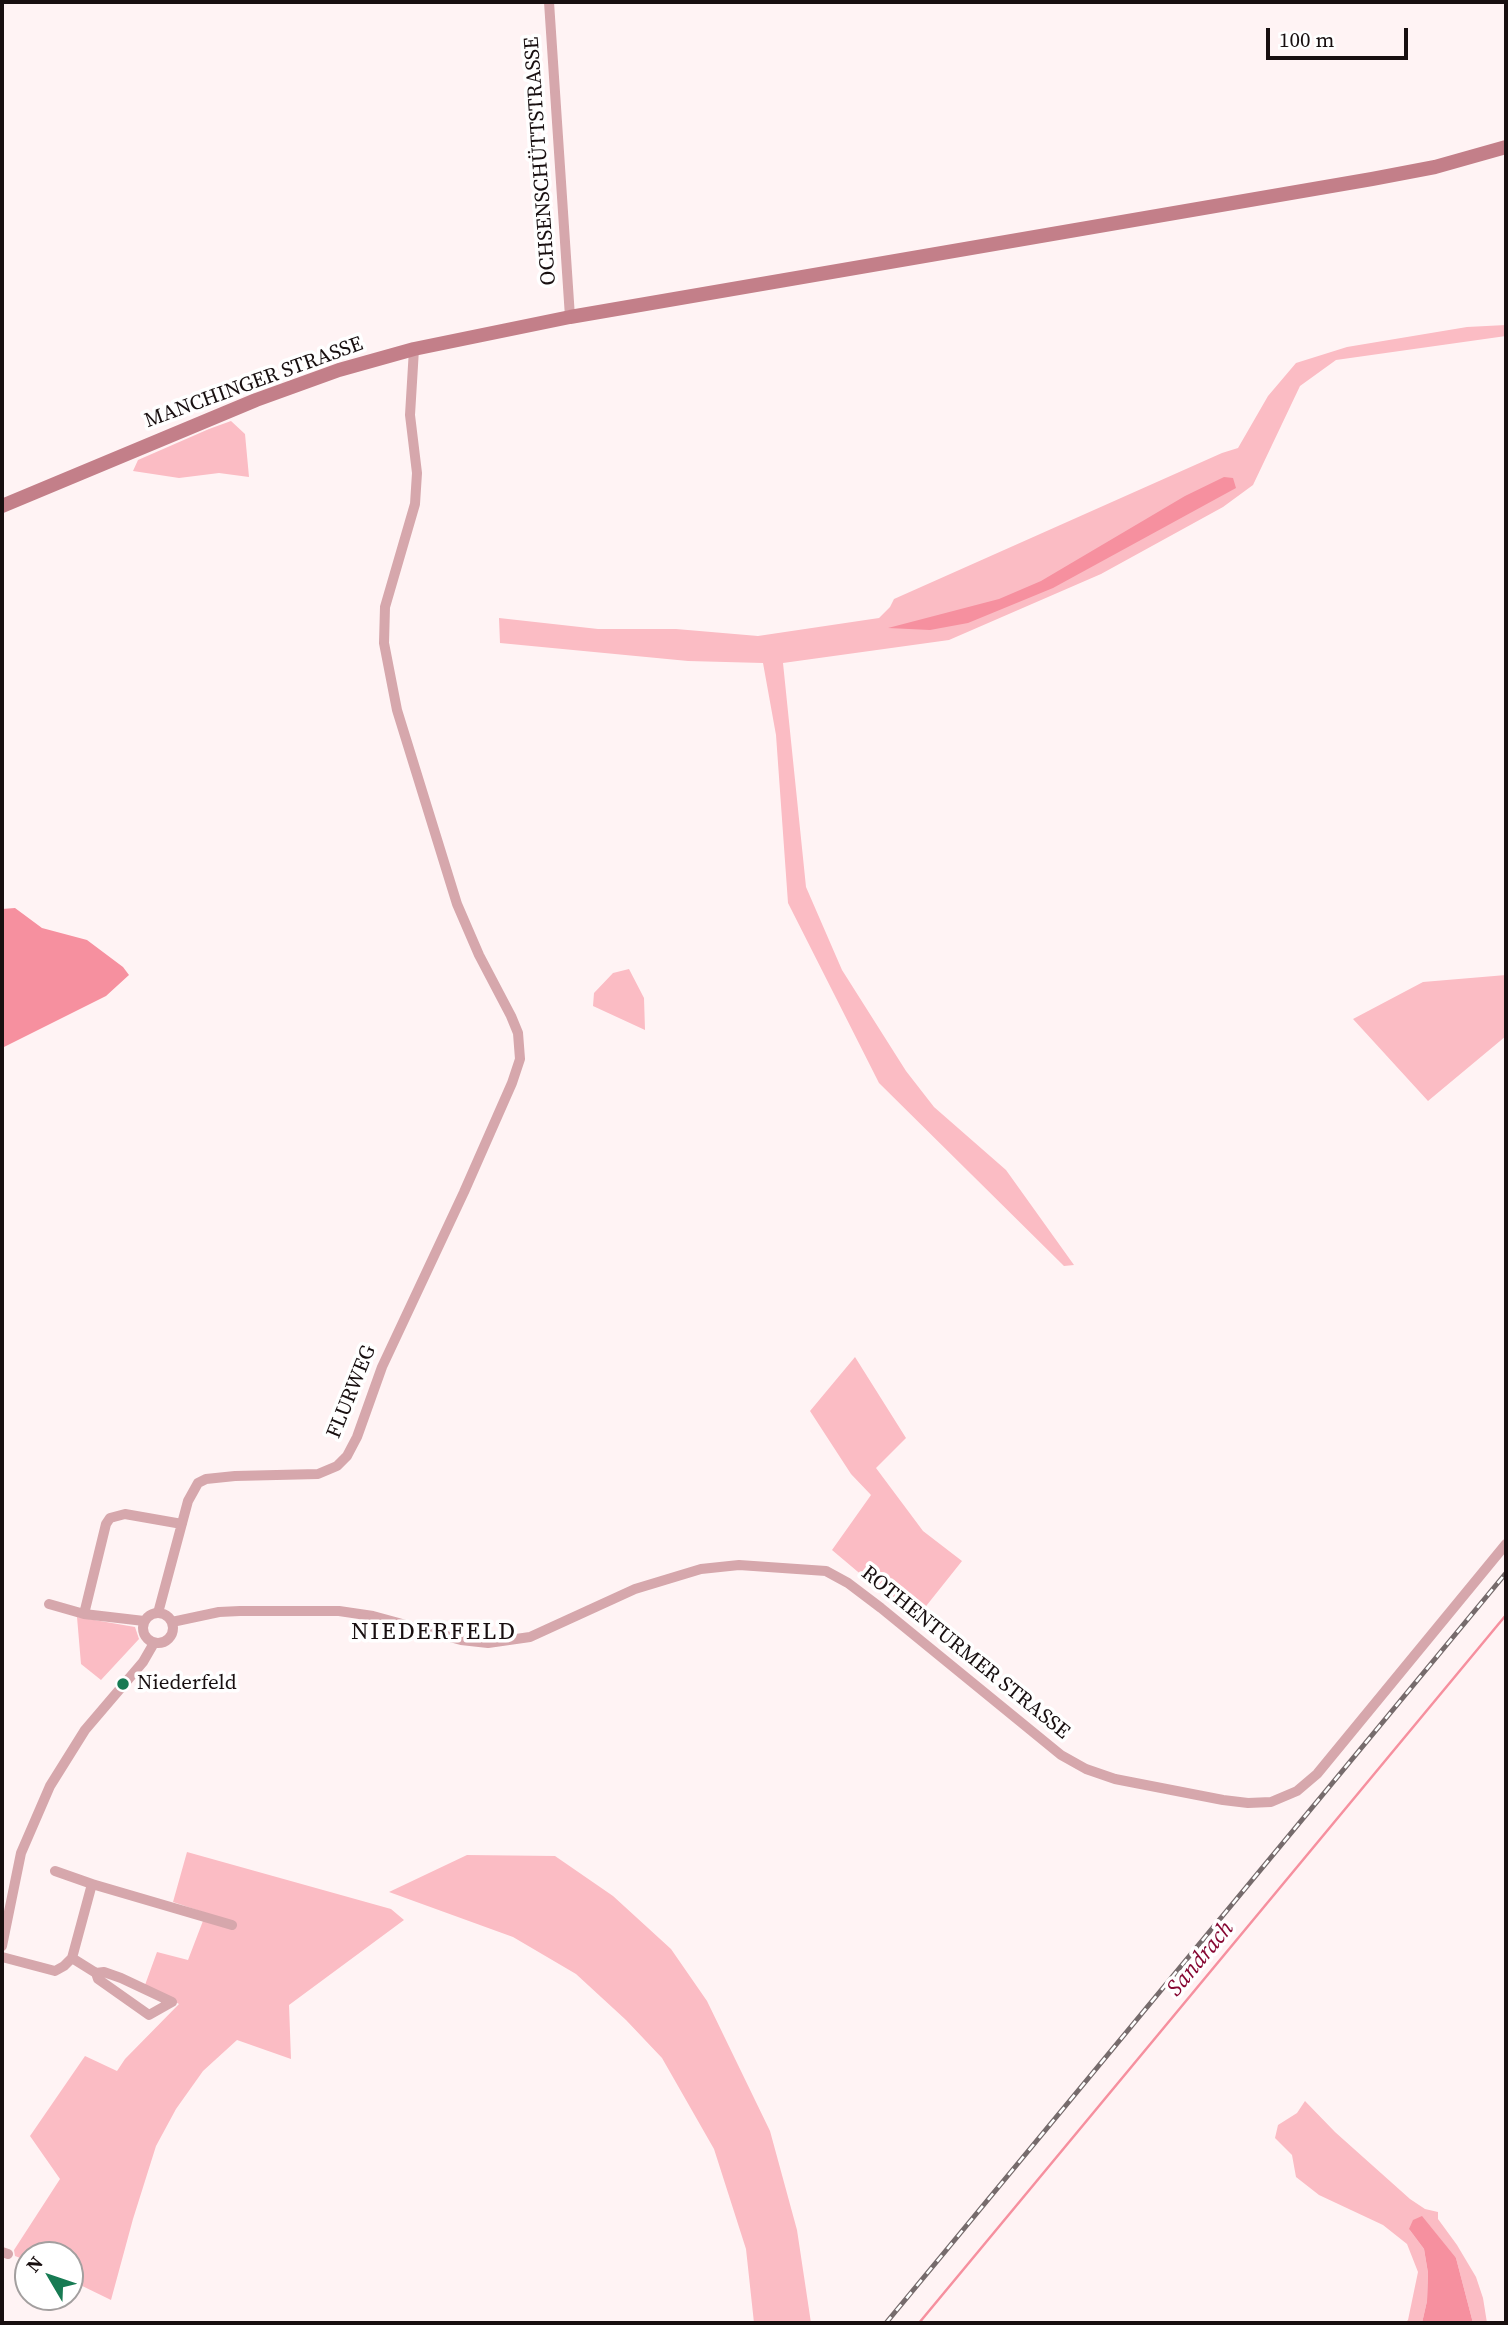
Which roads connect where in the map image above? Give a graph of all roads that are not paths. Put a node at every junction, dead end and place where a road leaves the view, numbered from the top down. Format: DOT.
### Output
graph roads {
  1 [pos="550,2"];
  2 [pos="1506,147"];
  3 [pos="570,317"];
  4 [pos="414,349"];
  5 [pos="2,506"];
  6 [pos="182,1524"];
  7 [pos="1506,1544"];
  8 [pos="49,1604"];
  9 [pos="158,1613"];
  10 [pos="84,1614"];
  11 [pos="144,1622"];
  12 [pos="172,1622"];
  13 [pos="154,1643"];
  14 [pos="55,1871"];
  15 [pos="92,1884"];
  16 [pos="232,1925"];
  17 [pos="2,1946"];
  18 [pos="2,1957"];
  19 [pos="72,1958"];
  20 [pos="96,1973"];
  1 -- 3 [label="street, OCHSENSCHÜTTSTRASSE"];
  2 -- 3 [label="main road, MANCHINGER STRASSE"];
  3 -- 4 [label="main road, MANCHINGER STRASSE"];
  4 -- 5 [label="main road, MANCHINGER STRASSE"];
  4 -- 6 [label="street, FLURWEG"];
  6 -- 9 [label="street, FLURWEG"];
  6 -- 10 [label="street"];
  7 -- 12 [label="street, ROTHENTURMER STRASSE"];
  8 -- 10 [label="street"];
  9 -- 11 [label="street"];
  9 -- 12 [label="street"];
  10 -- 11 [label="street"];
  11 -- 13 [label="street"];
  12 -- 13 [label="street"];
  13 -- 17 [label="street"];
  14 -- 15 [label="street"];
  15 -- 16 [label="street"];
  15 -- 19 [label="street"];
  18 -- 19 [label="street"];
  19 -- 20 [label="street"];
  20 -- 20 [label="street"];
}
